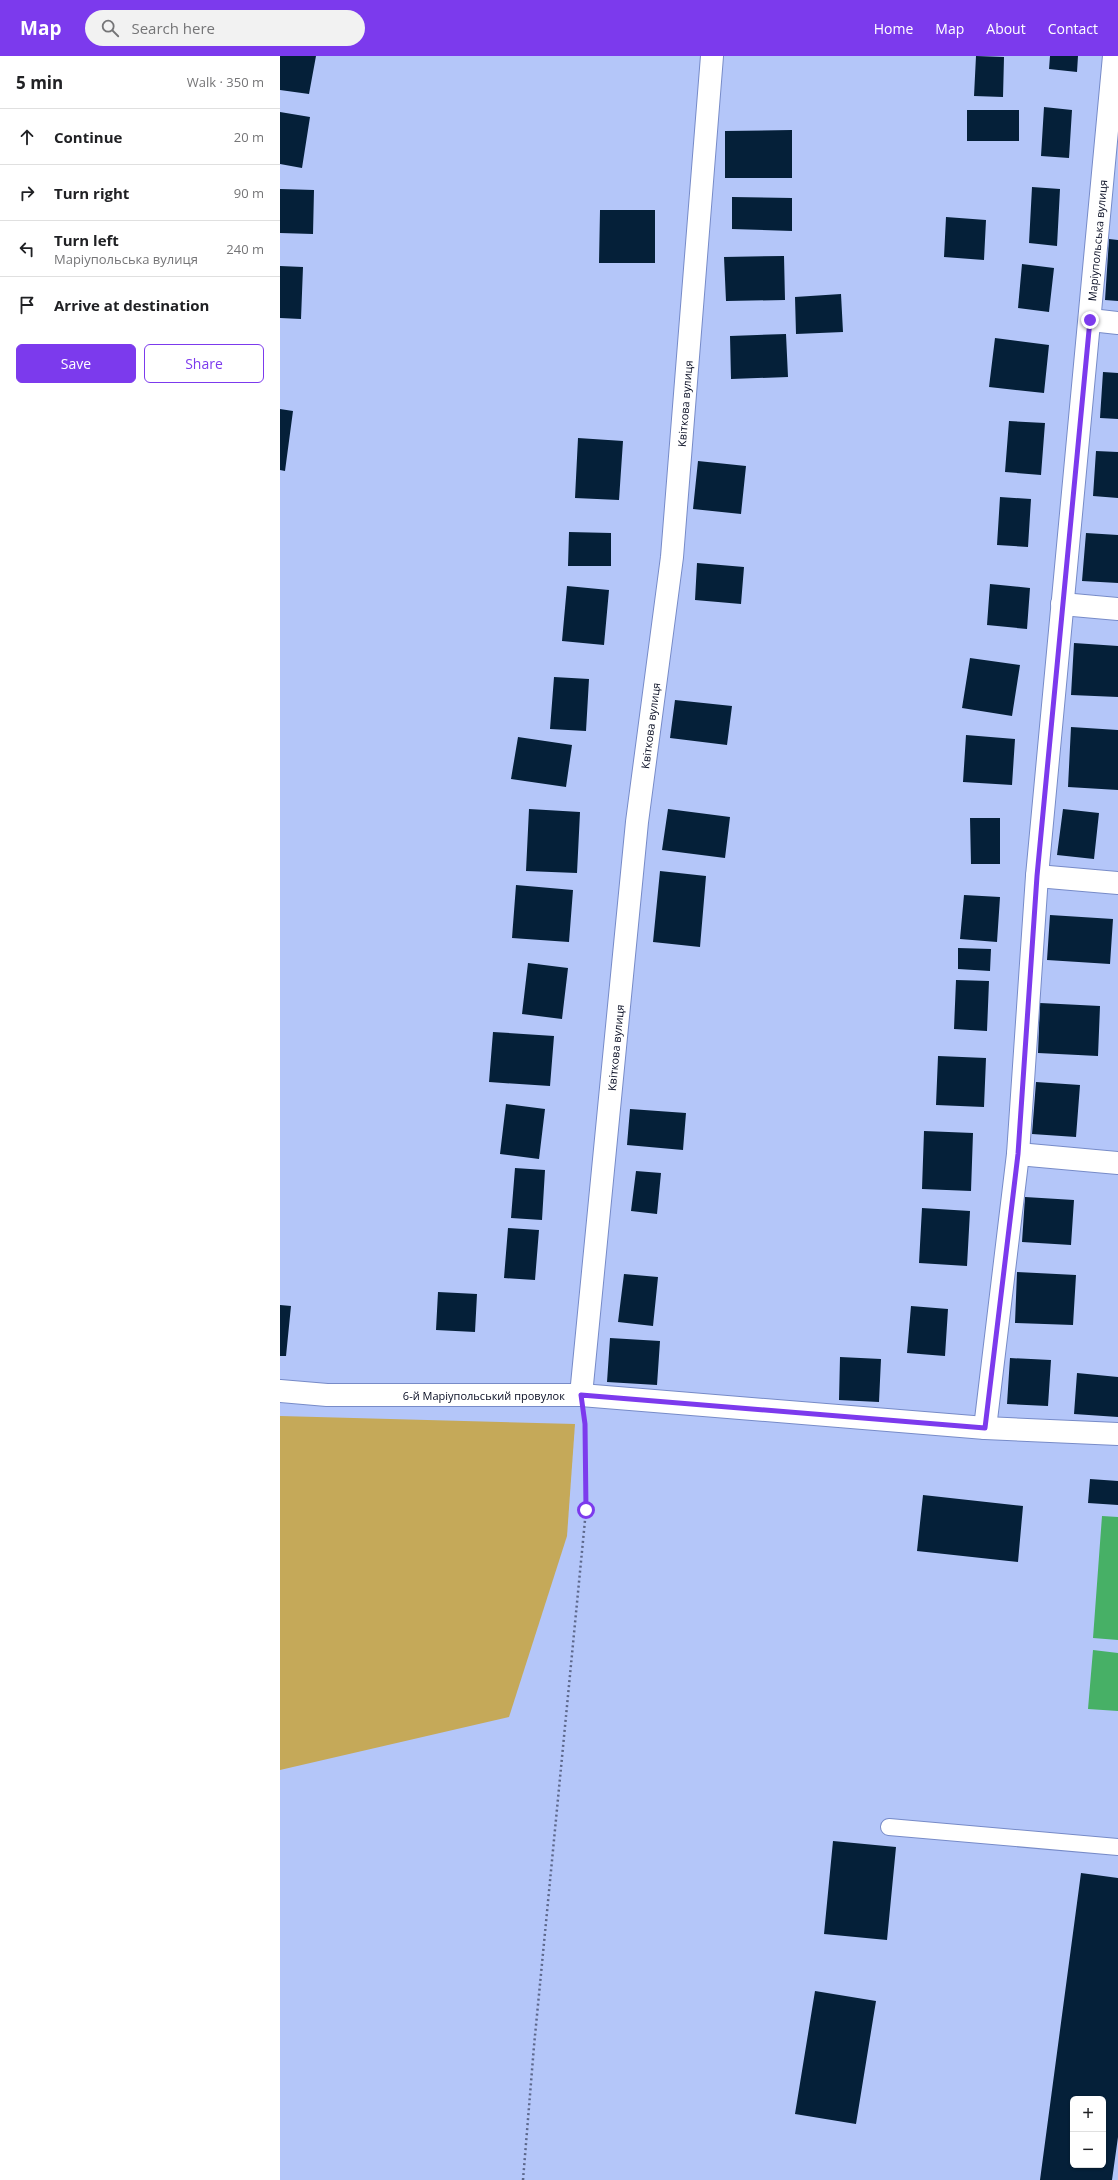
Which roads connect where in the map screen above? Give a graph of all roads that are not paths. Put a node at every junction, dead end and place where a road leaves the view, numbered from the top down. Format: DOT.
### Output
graph roads {
  1 [pos="712,56"];
  2 [pos="1114,56"];
  3 [pos="1090,320"];
  4 [pos="1118,323"];
  5 [pos="1062,604"];
  6 [pos="1118,609"];
  7 [pos="1037,876"];
  8 [pos="1118,883"];
  9 [pos="1018,1154"];
  10 [pos="1118,1163"];
  11 [pos="280,1391"];
  12 [pos="581,1395"];
  13 [pos="985,1428"];
  14 [pos="1118,1434"];
  15 [pos="889,1827"];
  16 [pos="1118,1847"];
  1 -- 12 [label="street, Квіткова вулиця"];
  2 -- 3 [label="street, Маріупольська вулиця"];
  3 -- 4 [label="street"];
  3 -- 5 [label="street, Маріупольська вулиця"];
  5 -- 6 [label="street"];
  5 -- 7 [label="street, Маріупольська вулиця"];
  7 -- 8 [label="street"];
  7 -- 9 [label="street, Маріупольська вулиця"];
  9 -- 10 [label="street"];
  9 -- 13 [label="street, Маріупольська вулиця"];
  11 -- 12 [label="street, 6-й Маріупольський провулок"];
  12 -- 13 [label="street, 6-й Маріупольський провулок"];
  13 -- 14 [label="street, 6-й Маріупольський провулок"];
  15 -- 16 [label="lane"];
}
